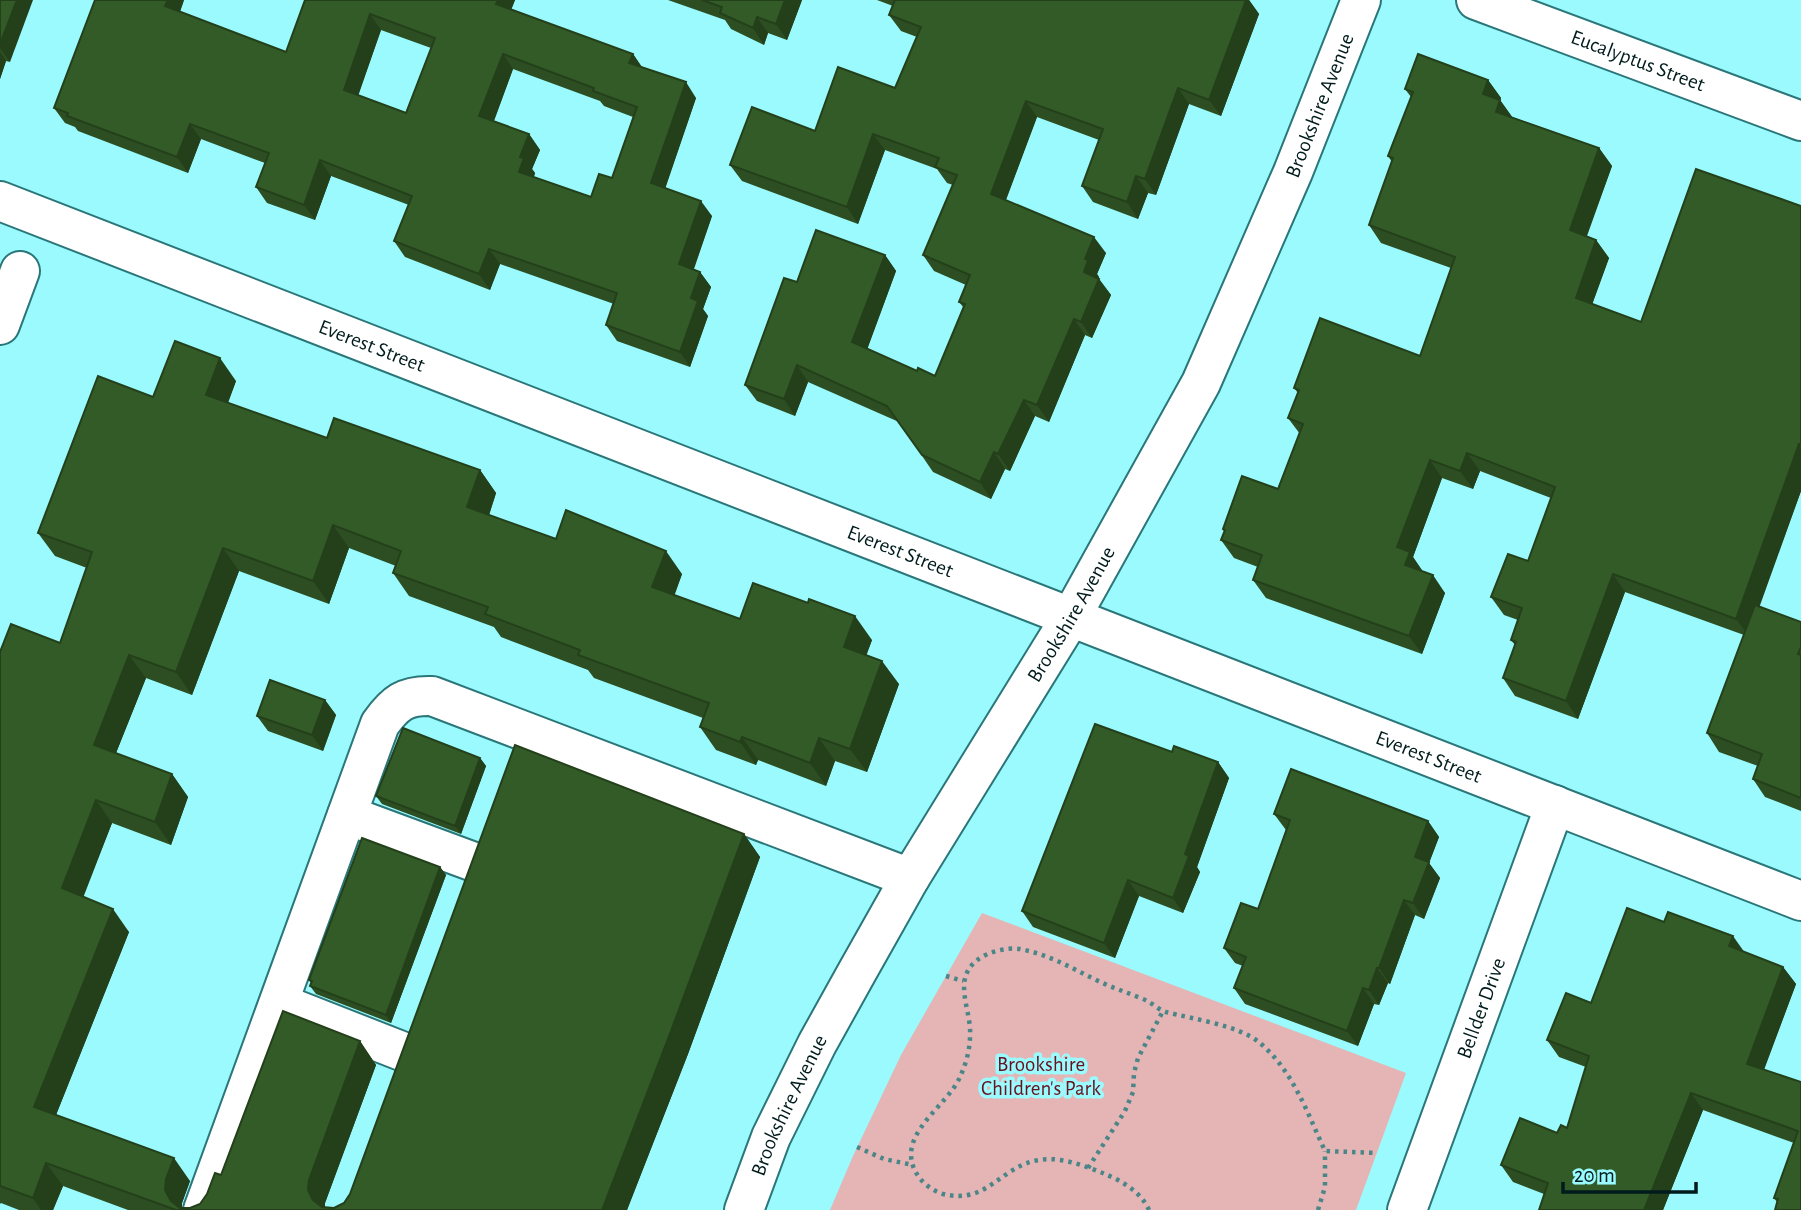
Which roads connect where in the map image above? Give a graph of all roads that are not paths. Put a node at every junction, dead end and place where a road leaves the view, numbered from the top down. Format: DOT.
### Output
graph roads {
  1 [pos="1361,0"];
  2 [pos="1476,0"];
  3 [pos="1801,121"];
  4 [pos="0,201"];
  5 [pos="20,271"];
  6 [pos="0,325"];
  7 [pos="1071,617"];
  8 [pos="522,730"];
  9 [pos="509,766"];
  10 [pos="1555,805"];
  11 [pos="347,815"];
  12 [pos="487,826"];
  13 [pos="474,862"];
  14 [pos="910,878"];
  15 [pos="460,900"];
  16 [pos="1801,901"];
  17 [pos="279,1003"];
  18 [pos="418,1014"];
  19 [pos="404,1052"];
  20 [pos="391,1088"];
  21 [pos="212,1207"];
  22 [pos="744,1210"];
  23 [pos="1407,1210"];
  1 -- 7 [label="street, Brookshire Avenue"];
  2 -- 3 [label="street, Eucalyptus Street"];
  4 -- 7 [label="street, Everest Street"];
  5 -- 6 [label="street"];
  7 -- 10 [label="street, Everest Street"];
  7 -- 14 [label="street, Brookshire Avenue"];
  8 -- 9 [label="street"];
  8 -- 11 [label="street"];
  8 -- 14 [label="street"];
  10 -- 16 [label="street, Everest Street"];
  10 -- 23 [label="street, Bellder Drive"];
  11 -- 13 [label="street"];
  11 -- 17 [label="street"];
  12 -- 13 [label="street"];
  13 -- 15 [label="street"];
  14 -- 22 [label="street, Brookshire Avenue"];
  17 -- 19 [label="street"];
  17 -- 21 [label="street"];
  18 -- 19 [label="street"];
  19 -- 20 [label="street"];
}
